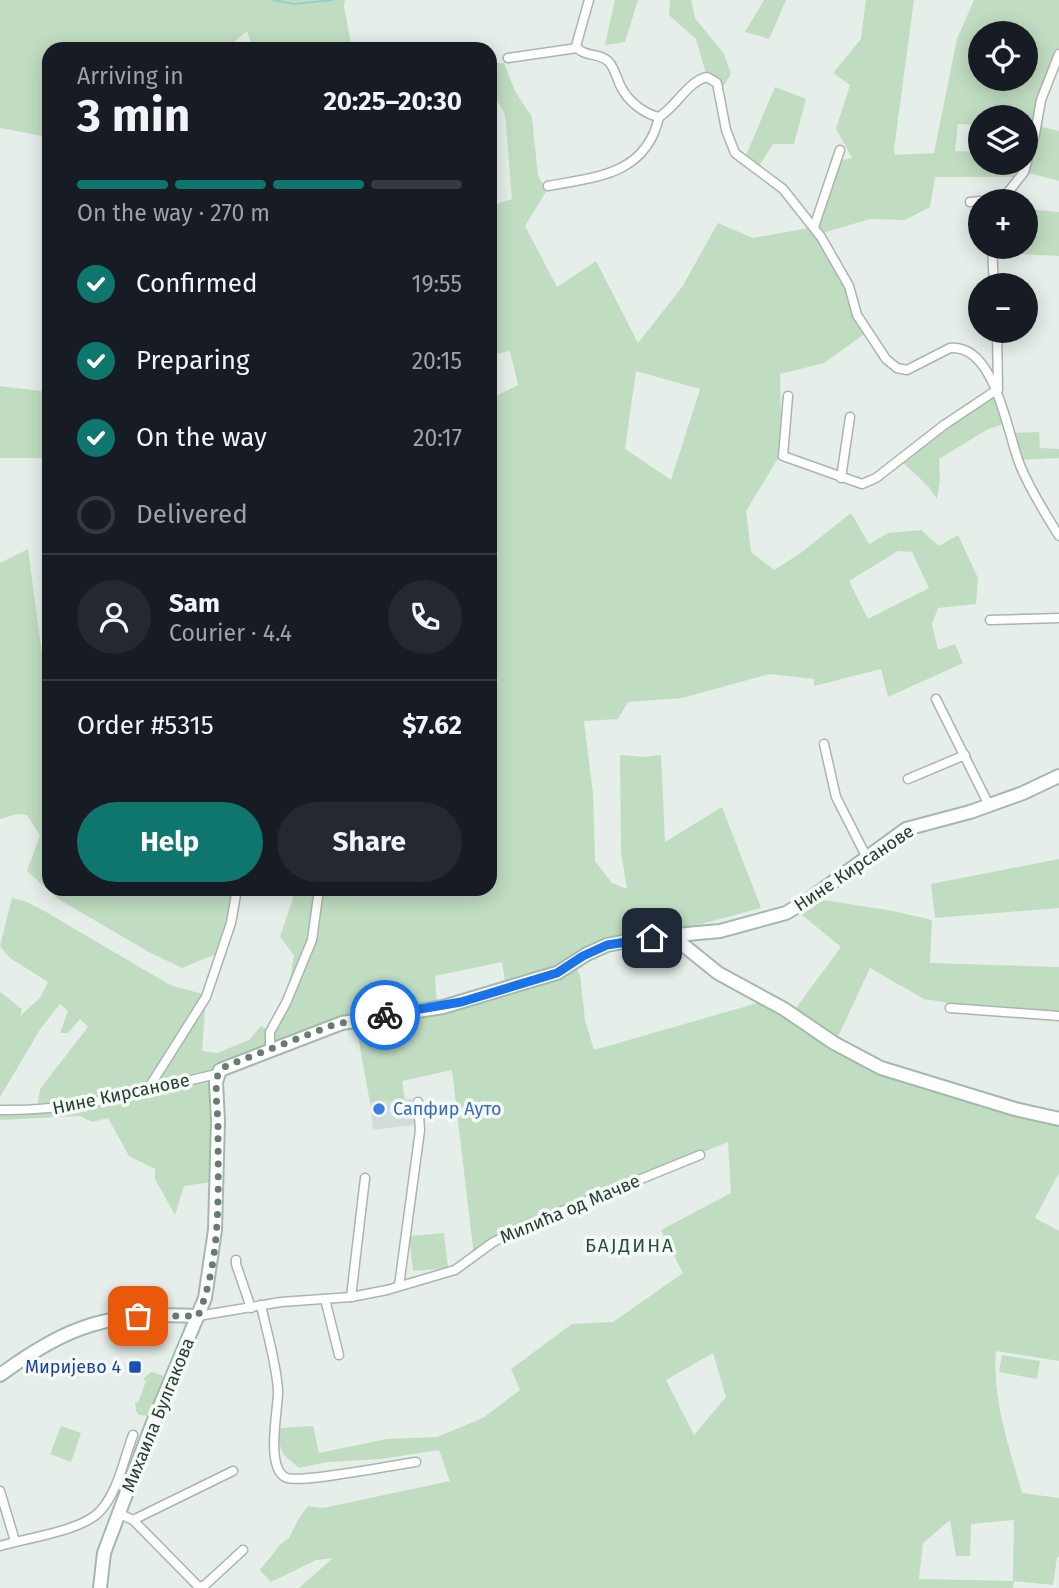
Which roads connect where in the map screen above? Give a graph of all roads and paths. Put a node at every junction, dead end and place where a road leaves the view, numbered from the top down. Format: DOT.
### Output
graph roads {
  1 [pos="589,0"];
  2 [pos="578,48"];
  3 [pos="1059,54"];
  4 [pos="508,58"];
  5 [pos="1038,112"];
  6 [pos="659,117"];
  7 [pos="840,150"];
  8 [pos="1022,175"];
  9 [pos="548,186"];
  10 [pos="1010,189"];
  11 [pos="814,227"];
  12 [pos="997,343"];
  13 [pos="998,389"];
  14 [pos="789,396"];
  15 [pos="850,417"];
  16 [pos="841,478"];
  17 [pos="1059,536"];
  18 [pos="1059,618"];
  19 [pos="990,620"];
  20 [pos="936,699"];
  21 [pos="824,744"];
  22 [pos="965,754"];
  23 [pos="1059,776"];
  24 [pos="908,779"];
  25 [pos="989,805"];
  26 [pos="867,858"];
  27 [pos="236,896"];
  28 [pos="318,896"];
  29 [pos="663,936"];
  30 [pos="950,1008"];
  31 [pos="1059,1016"];
  32 [pos="270,1049"];
  33 [pos="218,1074"];
  34 [pos="148,1089"];
  35 [pos="418,1102"];
  36 [pos="0,1110"];
  37 [pos="1059,1119"];
  38 [pos="701,1155"];
  39 [pos="365,1178"];
  40 [pos="236,1260"];
  41 [pos="400,1286"];
  42 [pos="351,1297"];
  43 [pos="325,1299"];
  44 [pos="261,1305"];
  45 [pos="251,1308"];
  46 [pos="198,1316"];
  47 [pos="340,1355"];
  48 [pos="0,1375"];
  49 [pos="133,1435"];
  50 [pos="416,1462"];
  51 [pos="233,1471"];
  52 [pos="0,1491"];
  53 [pos="120,1514"];
  54 [pos="133,1520"];
  55 [pos="15,1541"];
  56 [pos="0,1546"];
  57 [pos="243,1550"];
  58 [pos="100,1588"];
  1 -- 2 [label="street"];
  2 -- 4 [label="street"];
  2 -- 6 [label="street"];
  3 -- 5 [label="street"];
  6 -- 9 [label="street"];
  6 -- 11 [label="street"];
  7 -- 11 [label="street"];
  8 -- 10 [label="street"];
  11 -- 13 [label="street"];
  12 -- 13 [label="street"];
  13 -- 16 [label="street"];
  13 -- 17 [label="street"];
  14 -- 16 [label="street"];
  15 -- 16 [label="street"];
  18 -- 19 [label="street"];
  20 -- 22 [label="street"];
  21 -- 26 [label="street"];
  22 -- 24 [label="street"];
  22 -- 25 [label="street"];
  23 -- 25 [label="street, Нине Кирсанове"];
  25 -- 26 [label="street, Нине Кирсанове"];
  26 -- 29 [label="street, Нине Кирсанове"];
  27 -- 34 [label="street"];
  28 -- 32 [label="street"];
  29 -- 32 [label="street, Нине Кирсанове"];
  29 -- 37 [label="street"];
  30 -- 31 [label="street"];
  32 -- 33 [label="street, Нине Кирсанове"];
  33 -- 34 [label="street, Нине Кирсанове"];
  33 -- 46 [label="street, Михаила Булгакова"];
  34 -- 36 [label="street, Нине Кирсанове"];
  35 -- 41 [label="street"];
  38 -- 41 [label="street, Милића од Мачве"];
  39 -- 42 [label="street"];
  40 -- 45 [label="street"];
  41 -- 42 [label="street, Милића од Мачве"];
  42 -- 43 [label="street, Милића од Мачве"];
  43 -- 44 [label="street, Милића од Мачве"];
  43 -- 47 [label="street"];
  44 -- 45 [label="street, Милића од Мачве"];
  44 -- 50 [label="street"];
  45 -- 46 [label="street, Милића од Мачве"];
  46 -- 48 [label="street"];
  46 -- 53 [label="street, Михаила Булгакова"];
  49 -- 55 [label="street"];
  51 -- 54 [label="street"];
  52 -- 55 [label="street"];
  53 -- 54 [label="street"];
  53 -- 58 [label="street, Михаила Булгакова"];
  54 -- 57 [label="street"];
  55 -- 56 [label="street"];
}
